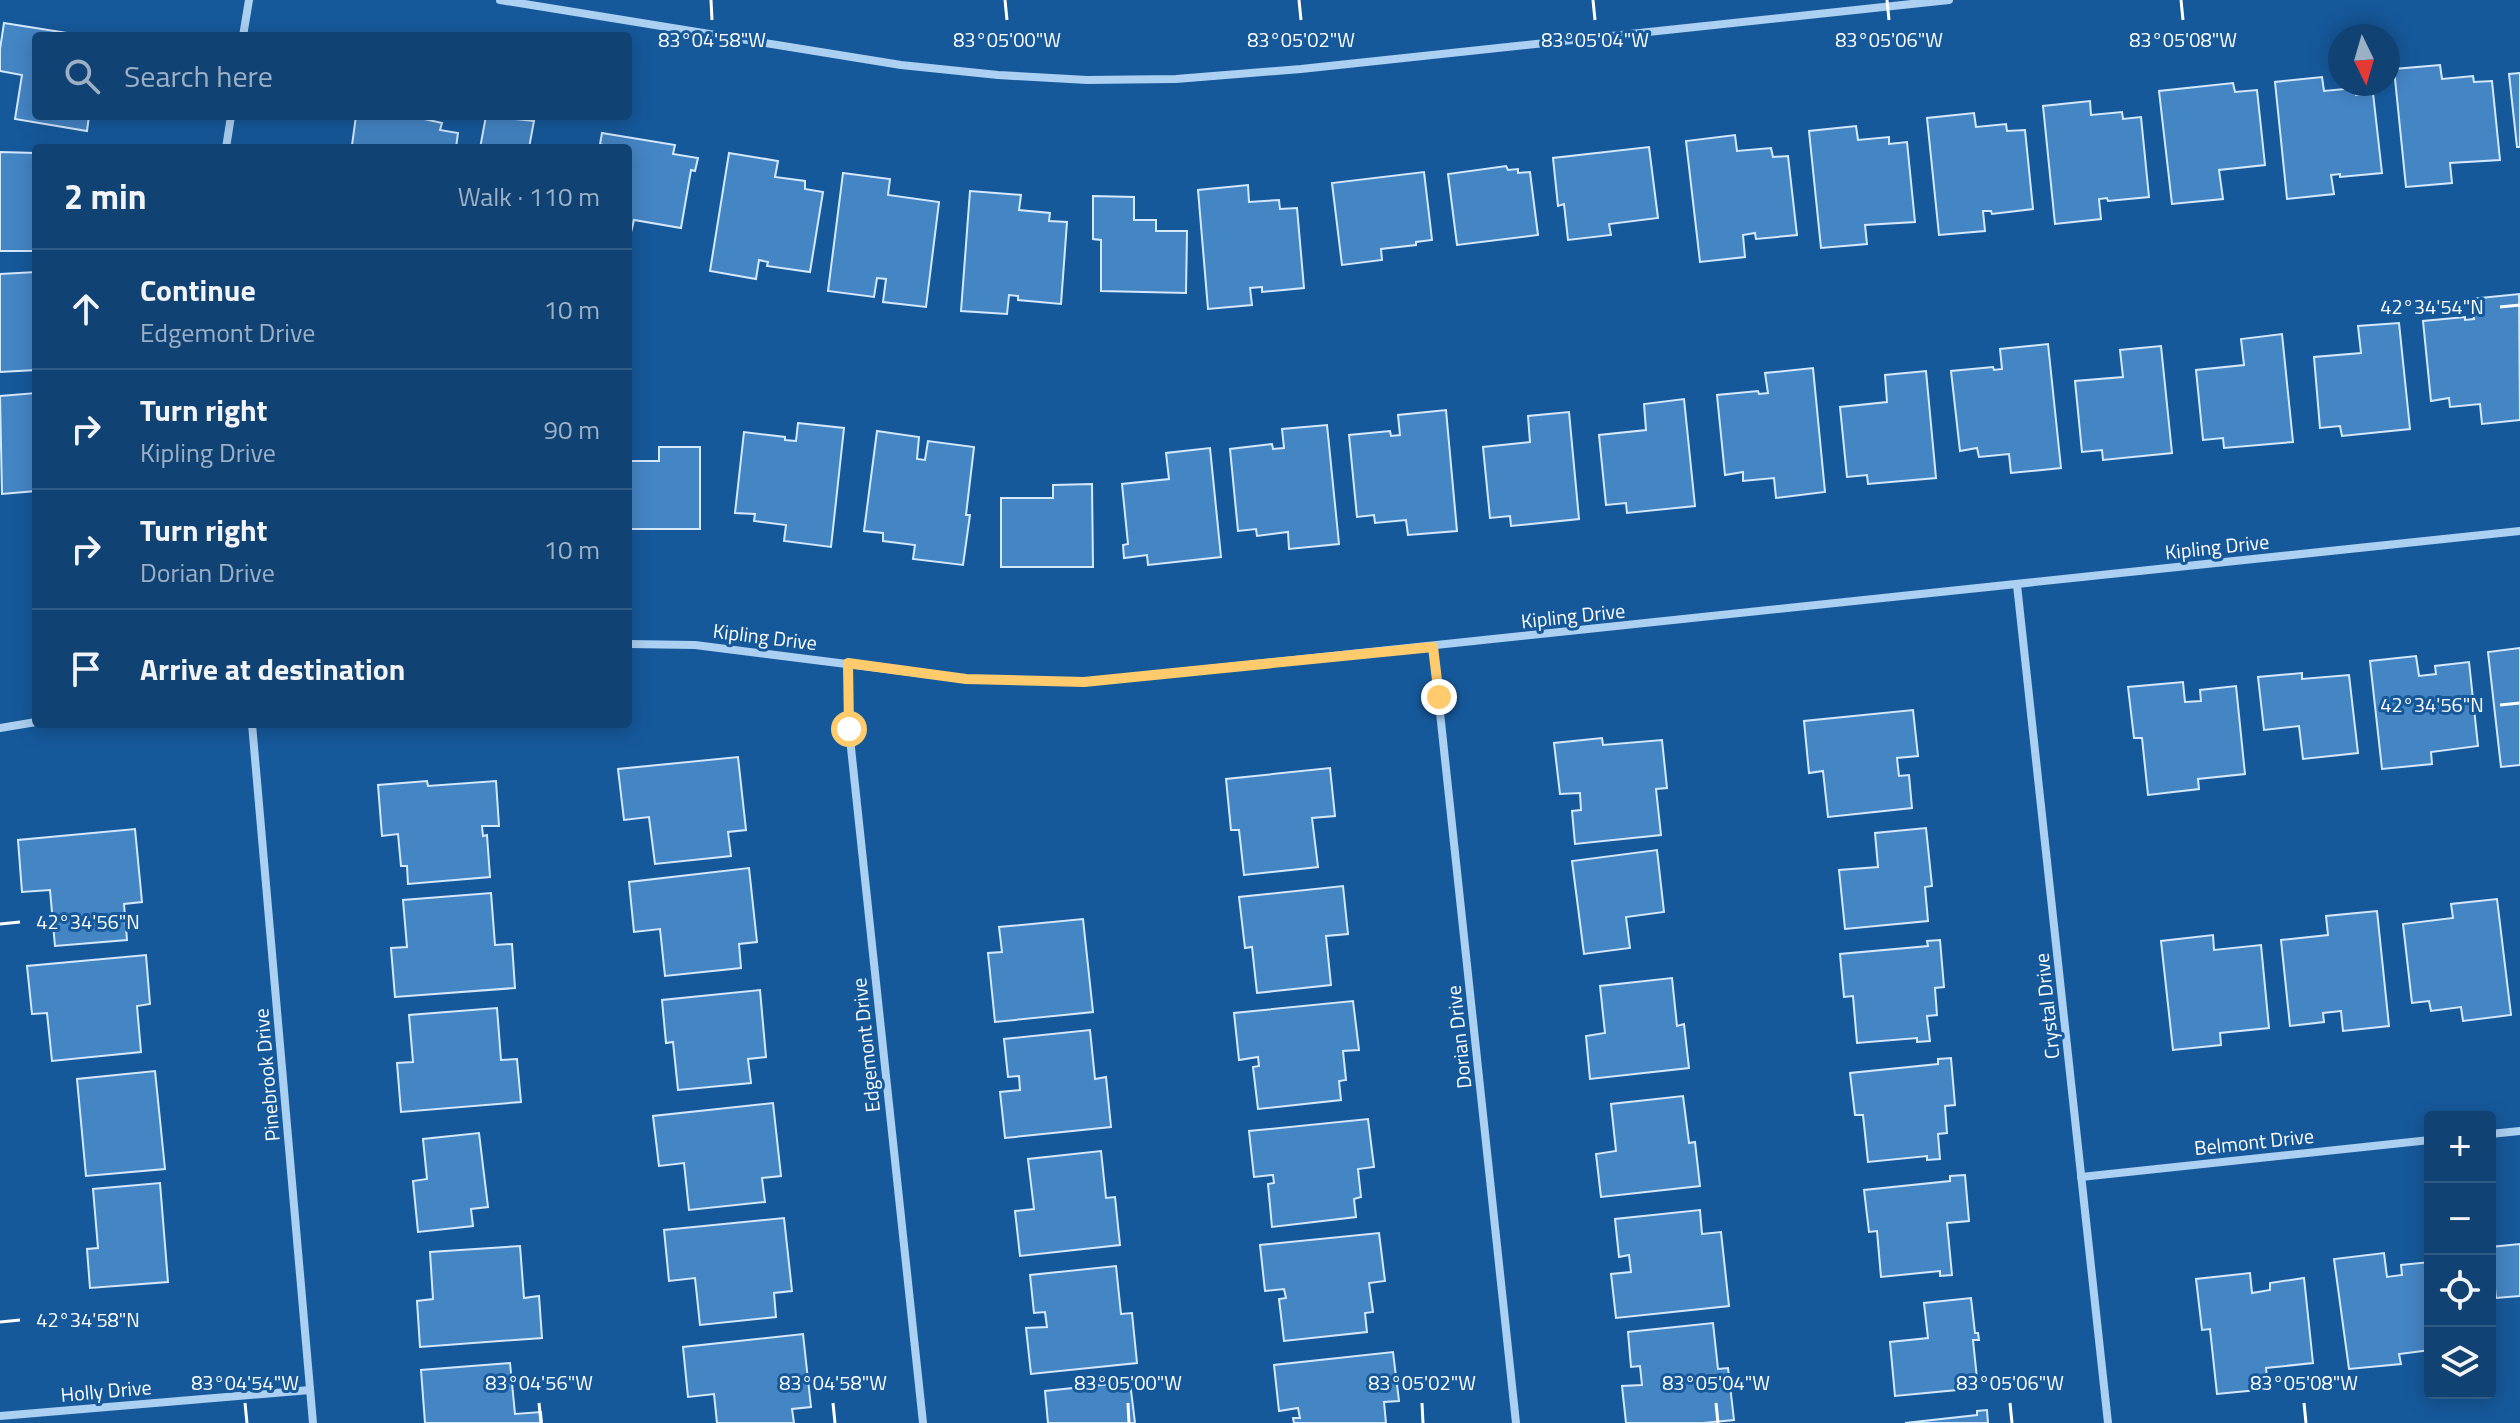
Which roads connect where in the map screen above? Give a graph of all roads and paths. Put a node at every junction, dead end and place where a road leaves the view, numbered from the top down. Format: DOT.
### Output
graph roads {
  1 [pos="249,0"];
  2 [pos="500,0"];
  3 [pos="1949,0"];
  4 [pos="244,32"];
  5 [pos="230,120"];
  6 [pos="227,144"];
  7 [pos="2520,531"];
  8 [pos="2017,585"];
  9 [pos="632,644"];
  10 [pos="1433,647"];
  11 [pos="848,663"];
  12 [pos="32,723"];
  13 [pos="0,728"];
  14 [pos="252,728"];
  15 [pos="2520,1131"];
  16 [pos="2496,1133"];
  17 [pos="2424,1141"];
  18 [pos="2081,1177"];
  19 [pos="310,1390"];
  20 [pos="0,1416"];
  21 [pos="313,1423"];
  22 [pos="923,1423"];
  23 [pos="1516,1423"];
  24 [pos="2108,1423"];
  1 -- 4 [label="street"];
  2 -- 3 [label="street"];
  5 -- 6 [label="street"];
  7 -- 8 [label="street, Kipling Drive"];
  8 -- 10 [label="street, Kipling Drive"];
  8 -- 18 [label="street, Crystal Drive"];
  9 -- 11 [label="street, Kipling Drive"];
  10 -- 11 [label="street, Kipling Drive"];
  10 -- 23 [label="street, Dorian Drive"];
  11 -- 22 [label="street, Edgemont Drive"];
  12 -- 13 [label="street"];
  14 -- 19 [label="street, Pinebrook Drive"];
  15 -- 16 [label="street"];
  17 -- 18 [label="street, Belmont Drive"];
  18 -- 24 [label="street, Crystal Drive"];
  19 -- 20 [label="street, Holly Drive"];
  19 -- 21 [label="street, Pinebrook Drive"];
}
